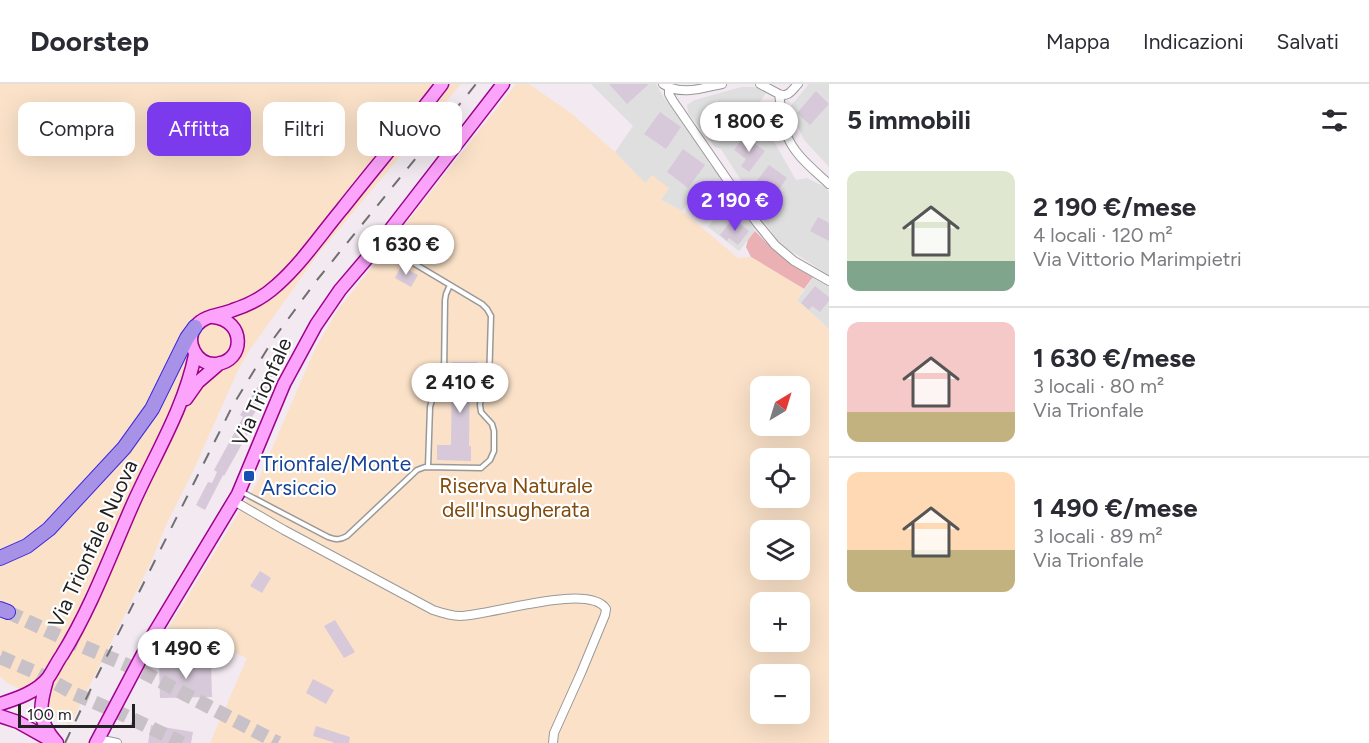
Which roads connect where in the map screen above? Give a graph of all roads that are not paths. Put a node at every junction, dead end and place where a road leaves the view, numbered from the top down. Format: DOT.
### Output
graph roads {
  1 [pos="442,84"];
  2 [pos="503,84"];
  3 [pos="723,84"];
  4 [pos="760,84"];
  5 [pos="798,84"];
  6 [pos="666,86"];
  7 [pos="779,94"];
  8 [pos="829,184"];
  9 [pos="380,243"];
  10 [pos="829,281"];
  11 [pos="450,285"];
  12 [pos="213,317"];
  13 [pos="195,327"];
  14 [pos="195,355"];
  15 [pos="220,363"];
  16 [pos="179,407"];
  17 [pos="428,467"];
  18 [pos="237,496"];
  19 [pos="0,558"];
  20 [pos="46,680"];
  21 [pos="0,704"];
  22 [pos="0,716"];
  23 [pos="98,742"];
  24 [pos="56,743"];
  25 [pos="117,743"];
  26 [pos="553,743"];
  1 -- 12 [label="main road"];
  2 -- 9 [label="main road, Via Trionfale"];
  3 -- 6 [label="street"];
  4 -- 7 [label="street"];
  5 -- 7 [label="street"];
  6 -- 10 [label="street"];
  7 -- 8 [label="street"];
  9 -- 11 [label="lane"];
  9 -- 18 [label="main road, Via Trionfale"];
  11 -- 17 [label="lane"];
  11 -- 17 [label="lane"];
  12 -- 13 [label="main road"];
  12 -- 15 [label="main road"];
  13 -- 14 [label="main road"];
  13 -- 19 [label="highway"];
  14 -- 15 [label="main road"];
  14 -- 16 [label="main road, Via Trionfale Nuova"];
  15 -- 16 [label="main road, Via Trionfale Nuova"];
  16 -- 20 [label="main road, Via Trionfale Nuova"];
  17 -- 18 [label="lane"];
  18 -- 23 [label="main road, Via Trionfale"];
  18 -- 26 [label="street"];
  20 -- 21 [label="main road, Via Trionfale Nuova"];
  20 -- 24 [label="main road"];
  22 -- 24 [label="main road"];
  23 -- 25 [label="street"];
}
